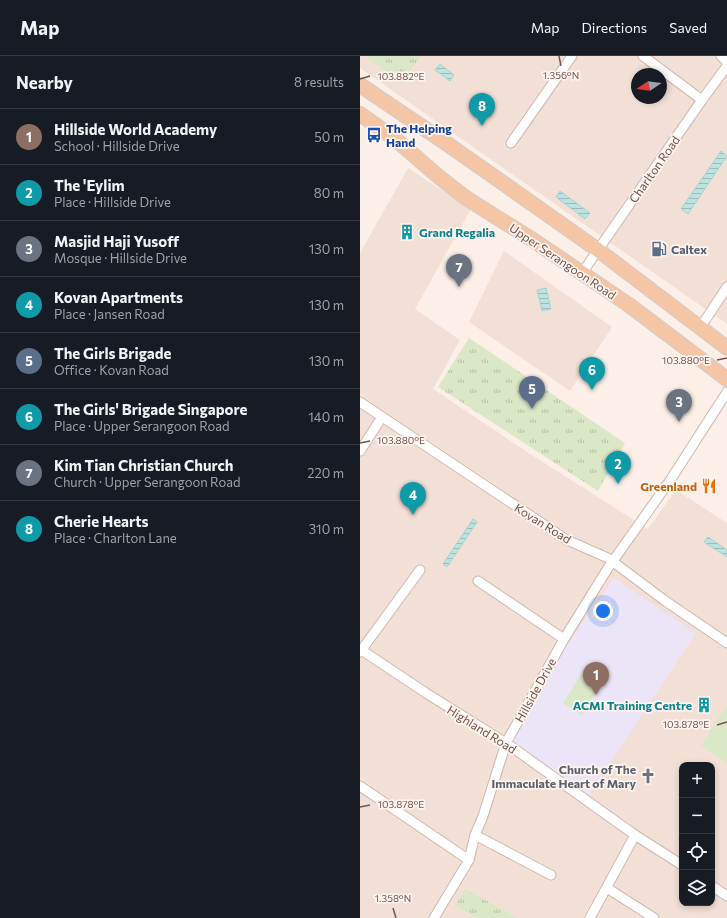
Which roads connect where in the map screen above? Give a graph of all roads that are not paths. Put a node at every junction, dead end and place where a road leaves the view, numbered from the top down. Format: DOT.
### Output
graph roads {
  1 [pos="572,56"];
  2 [pos="643,56"];
  3 [pos="721,56"];
  4 [pos="727,62"];
  5 [pos="727,66"];
  6 [pos="360,85"];
  7 [pos="702,100"];
  8 [pos="360,114"];
  9 [pos="511,143"];
  10 [pos="598,250"];
  11 [pos="582,273"];
  12 [pos="727,287"];
  13 [pos="700,328"];
  14 [pos="727,348"];
  15 [pos="727,379"];
  16 [pos="727,392"];
  17 [pos="360,402"];
  18 [pos="382,417"];
  19 [pos="360,451"];
  20 [pos="613,562"];
  21 [pos="420,570"];
  22 [pos="478,581"];
  23 [pos="564,639"];
  24 [pos="727,643"];
  25 [pos="361,650"];
  26 [pos="506,743"];
  27 [pos="360,786"];
  28 [pos="635,834"];
  29 [pos="475,835"];
  30 [pos="469,860"];
  31 [pos="679,863"];
  32 [pos="552,875"];
  33 [pos="607,888"];
  34 [pos="715,888"];
  35 [pos="727,896"];
  36 [pos="434,918"];
  37 [pos="590,918"];
  38 [pos="654,918"];
  1 -- 9 [label="street"];
  2 -- 7 [label="street"];
  3 -- 4 [label="street"];
  5 -- 7 [label="street, Charlton Road"];
  6 -- 10 [label="main road"];
  7 -- 10 [label="street, Charlton Road"];
  8 -- 11 [label="main road, Upper Serangoon Road"];
  10 -- 11 [label="street, Charlton Road"];
  10 -- 13 [label="main road"];
  11 -- 15 [label="main road, Upper Serangoon Road"];
  12 -- 13 [label="street"];
  13 -- 14 [label="main road"];
  16 -- 20 [label="street, Hillside Drive"];
  17 -- 18 [label="street, Kovan Road"];
  18 -- 19 [label="street"];
  18 -- 20 [label="street, Kovan Road"];
  20 -- 23 [label="street, Hillside Drive"];
  20 -- 24 [label="street, Kovan Road"];
  21 -- 25 [label="street"];
  22 -- 23 [label="street"];
  23 -- 26 [label="street, Hillside Drive"];
  25 -- 26 [label="street, Highland Road"];
  26 -- 28 [label="street, Highland Road"];
  26 -- 29 [label="street, Hillside Drive"];
  27 -- 30 [label="street"];
  28 -- 31 [label="street, Highland Road"];
  28 -- 33 [label="street"];
  29 -- 30 [label="street, Hillside Drive"];
  29 -- 32 [label="street"];
  30 -- 36 [label="street, Hillside Drive"];
  33 -- 37 [label="street"];
  33 -- 38 [label="street"];
  34 -- 35 [label="street"];
}
